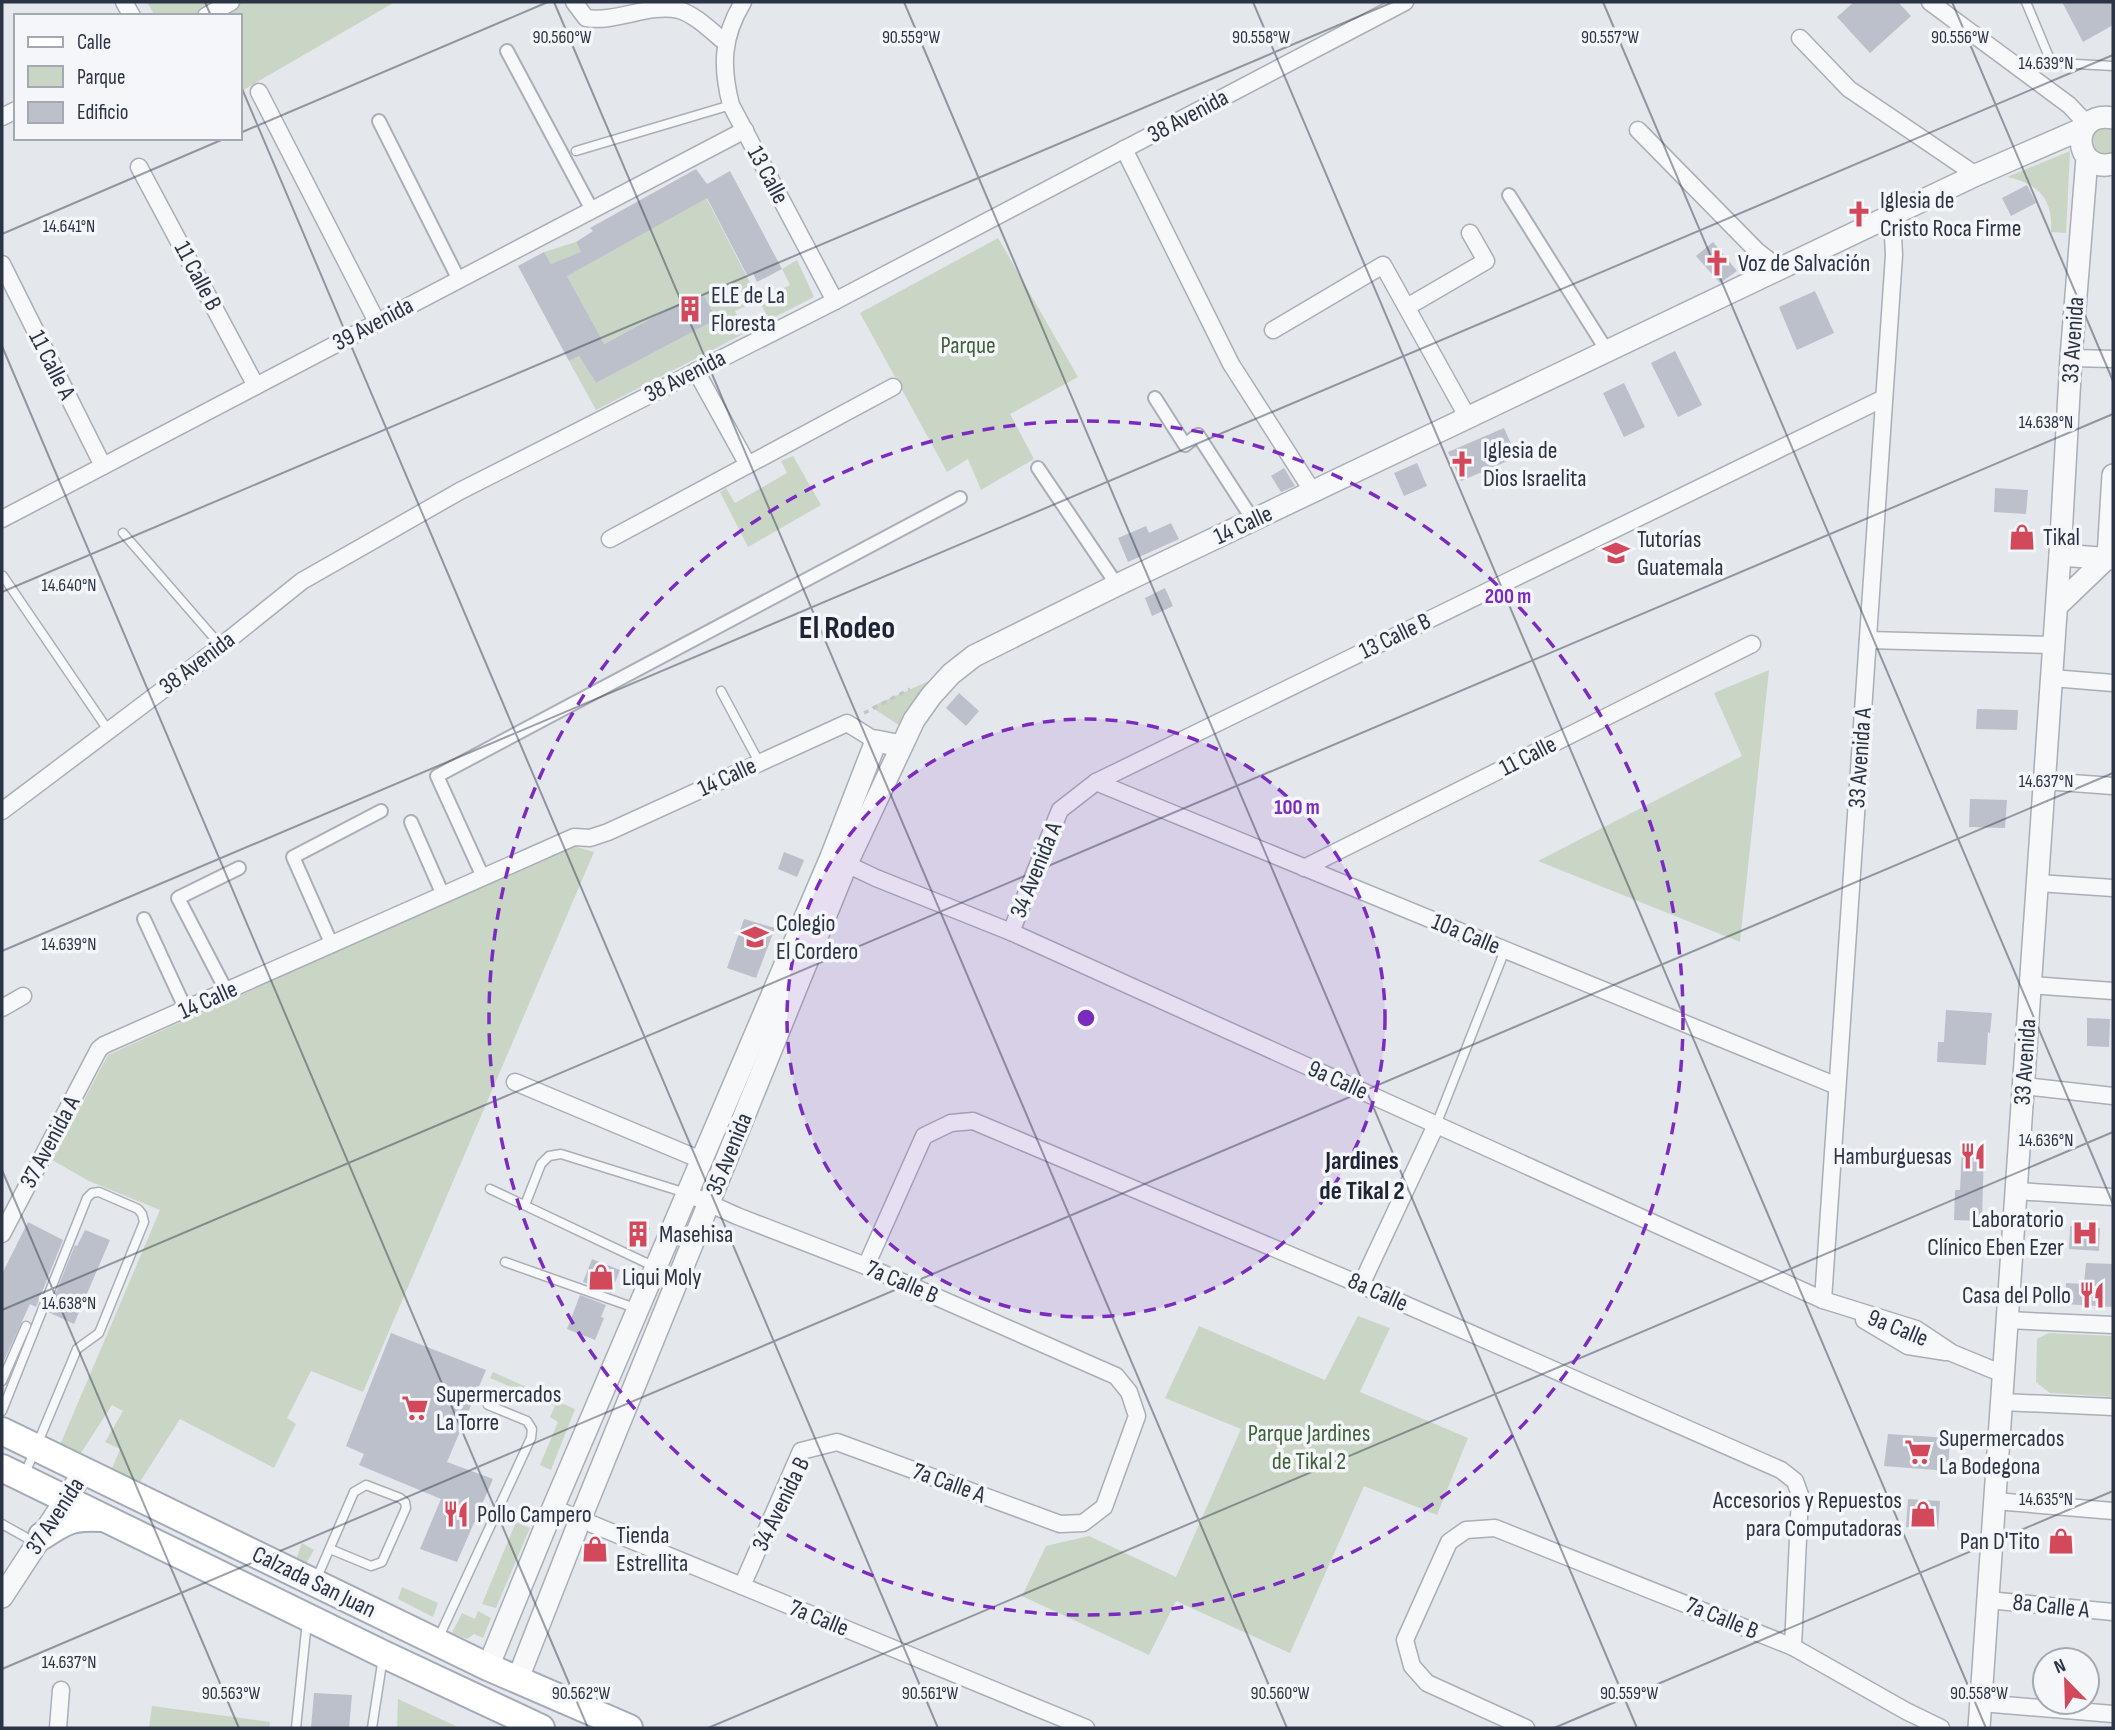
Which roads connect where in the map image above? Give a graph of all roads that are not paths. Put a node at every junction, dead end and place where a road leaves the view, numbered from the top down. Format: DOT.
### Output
graph roads {
  1 [pos="230,2"];
  2 [pos="574,2"];
  3 [pos="743,2"];
  4 [pos="1405,2"];
  5 [pos="1930,2"];
  6 [pos="2026,2"];
  7 [pos="209,14"];
  8 [pos="1800,38"];
  9 [pos="725,42"];
  10 [pos="507,51"];
  11 [pos="2113,66"];
  12 [pos="259,92"];
  13 [pos="731,105"];
  14 [pos="379,121"];
  15 [pos="2096,127"];
  16 [pos="745,130"];
  17 [pos="1638,130"];
  18 [pos="1124,149"];
  19 [pos="576,151"];
  20 [pos="2113,164"];
  21 [pos="139,167"];
  22 [pos="1976,176"];
  23 [pos="1509,195"];
  24 [pos="592,210"];
  25 [pos="1892,215"];
  26 [pos="1470,233"];
  27 [pos="2,264"];
  28 [pos="1780,269"];
  29 [pos="459,279"];
  30 [pos="835,301"];
  31 [pos="1407,307"];
  32 [pos="377,322"];
  33 [pos="1273,330"];
  34 [pos="1607,351"];
  35 [pos="2071,358"];
  36 [pos="2113,359"];
  37 [pos="696,370"];
  38 [pos="256,386"];
  39 [pos="893,387"];
  40 [pos="1155,398"];
  41 [pos="1884,398"];
  42 [pos="1468,418"];
  43 [pos="748,465"];
  44 [pos="103,466"];
  45 [pos="1038,468"];
  46 [pos="2113,475"];
  47 [pos="1313,492"];
  48 [pos="960,498"];
  49 [pos="2,519"];
  50 [pos="1252,520"];
  51 [pos="123,533"];
  52 [pos="610,539"];
  53 [pos="2060,555"];
  54 [pos="2110,558"];
  55 [pos="3,576"];
  56 [pos="1117,585"];
  57 [pos="2057,606"];
  58 [pos="1868,640"];
  59 [pos="1752,644"];
  60 [pos="2054,645"];
  61 [pos="221,646"];
  62 [pos="2052,678"];
  63 [pos="2113,683"];
  64 [pos="721,691"];
  65 [pos="108,730"];
  66 [pos="876,741"];
  67 [pos="901,747"];
  68 [pos="759,762"];
  69 [pos="2045,781"];
  70 [pos="1096,782"];
  71 [pos="2113,786"];
  72 [pos="2,811"];
  73 [pos="381,811"];
  74 [pos="411,822"];
  75 [pos="839,860"];
  76 [pos="239,868"];
  77 [pos="1304,868"];
  78 [pos="483,877"];
  79 [pos="2038,883"];
  80 [pos="2113,888"];
  81 [pos="443,895"];
  82 [pos="144,919"];
  83 [pos="1011,932"];
  84 [pos="332,945"];
  85 [pos="1505,950"];
  86 [pos="2030,985"];
  87 [pos="2113,991"];
  88 [pos="227,992"];
  89 [pos="23,996"];
  90 [pos="2,1008"];
  91 [pos="186,1010"];
  92 [pos="99,1049"];
  93 [pos="515,1082"];
  94 [pos="1838,1086"];
  95 [pos="2024,1086"];
  96 [pos="2113,1096"];
  97 [pos="1437,1125"];
  98 [pos="701,1160"];
  99 [pos="490,1189"];
  100 [pos="2016,1191"];
  101 [pos="686,1193"];
  102 [pos="2113,1197"];
  103 [pos="709,1202"];
  104 [pos="525,1205"];
  105 [pos="2,1234"];
  106 [pos="505,1262"];
  107 [pos="866,1266"];
  108 [pos="655,1267"];
  109 [pos="1361,1284"];
  110 [pos="1823,1300"];
  111 [pos="638,1310"];
  112 [pos="2007,1320"];
  113 [pos="2113,1325"];
  114 [pos="26,1326"];
  115 [pos="2003,1374"];
  116 [pos="3,1375"];
  117 [pos="2002,1402"];
  118 [pos="488,1405"];
  119 [pos="2113,1407"];
  120 [pos="2,1411"];
  121 [pos="2,1431"];
  122 [pos="837,1442"];
  123 [pos="36,1447"];
  124 [pos="85,1470"];
  125 [pos="13,1474"];
  126 [pos="65,1500"];
  127 [pos="1995,1501"];
  128 [pos="553,1508"];
  129 [pos="2113,1511"];
  130 [pos="107,1518"];
  131 [pos="580,1520"];
  132 [pos="2,1524"];
  133 [pos="1060,1524"];
  134 [pos="40,1540"];
  135 [pos="330,1549"];
  136 [pos="315,1583"];
  137 [pos="742,1586"];
  138 [pos="2,1597"];
  139 [pos="1988,1600"];
  140 [pos="2113,1612"];
  141 [pos="307,1618"];
  142 [pos="436,1642"];
  143 [pos="1793,1647"];
  144 [pos="383,1654"];
  145 [pos="488,1667"];
  146 [pos="517,1681"];
  147 [pos="61,1690"];
  148 [pos="1981,1703"];
  149 [pos="2113,1714"];
  150 [pos="58,1728"];
  151 [pos="296,1728"];
  152 [pos="372,1728"];
  153 [pos="541,1728"];
  154 [pos="629,1728"];
  155 [pos="1086,1728"];
  156 [pos="1526,1728"];
  157 [pos="1941,1728"];
  158 [pos="1979,1728"];
  1 -- 7 [label="street"];
  2 -- 9 [label="street"];
  3 -- 9 [label="street"];
  4 -- 18 [label="street, 38 Avenida"];
  5 -- 15 [label="street"];
  6 -- 11 [label="lane"];
  8 -- 22 [label="street"];
  9 -- 13 [label="street, 13 Calle"];
  10 -- 24 [label="street"];
  12 -- 32 [label="street"];
  13 -- 16 [label="street, 13 Calle"];
  13 -- 19 [label="lane"];
  14 -- 29 [label="street"];
  15 -- 20 [label="street, 14 Calle"];
  15 -- 22 [label="street, 14 Calle"];
  15 -- 35 [label="street, 33 Avenida"];
  16 -- 24 [label="street, 39 Avenida"];
  16 -- 30 [label="street, 13 Calle"];
  17 -- 28 [label="street"];
  18 -- 30 [label="street, 38 Avenida"];
  18 -- 47 [label="street"];
  21 -- 38 [label="street, 11 Calle B"];
  22 -- 25 [label="street, 14 Calle"];
  23 -- 34 [label="street"];
  24 -- 29 [label="street, 39 Avenida"];
  25 -- 28 [label="street, 14 Calle"];
  25 -- 41 [label="street, 33 Avenida A"];
  26 -- 31 [label="street"];
  27 -- 44 [label="street, 11 Calle A"];
  28 -- 34 [label="street, 14 Calle"];
  29 -- 32 [label="street, 39 Avenida"];
  30 -- 37 [label="street, 38 Avenida"];
  31 -- 33 [label="street"];
  31 -- 42 [label="street"];
  32 -- 38 [label="street, 39 Avenida"];
  34 -- 42 [label="street, 14 Calle"];
  35 -- 36 [label="street"];
  35 -- 53 [label="street, 33 Avenida"];
  37 -- 43 [label="street"];
  37 -- 61 [label="street, 38 Avenida"];
  38 -- 44 [label="street, 39 Avenida"];
  39 -- 43 [label="street"];
  40 -- 50 [label="street"];
  41 -- 58 [label="street, 33 Avenida A"];
  41 -- 70 [label="street, 13 Calle B"];
  42 -- 47 [label="street, 14 Calle"];
  43 -- 52 [label="street"];
  44 -- 49 [label="street, 39 Avenida"];
  45 -- 56 [label="street"];
  46 -- 54 [label="street"];
  47 -- 50 [label="street, 14 Calle"];
  48 -- 78 [label="street"];
  50 -- 56 [label="street, 14 Calle"];
  51 -- 61 [label="lane"];
  53 -- 54 [label="street"];
  53 -- 57 [label="street, 33 Avenida"];
  54 -- 57 [label="street"];
  55 -- 65 [label="lane"];
  56 -- 67 [label="street, 14 Calle"];
  57 -- 60 [label="street, 33 Avenida"];
  58 -- 60 [label="street"];
  58 -- 94 [label="street, 33 Avenida A"];
  59 -- 77 [label="street, 11 Calle"];
  60 -- 62 [label="street, 33 Avenida"];
  61 -- 65 [label="street, 38 Avenida"];
  62 -- 63 [label="street"];
  62 -- 69 [label="street, 33 Avenida"];
  64 -- 68 [label="lane"];
  65 -- 72 [label="street, 38 Avenida"];
  66 -- 67 [label="street, 14 Calle"];
  66 -- 68 [label="street, 14 Calle"];
  66 -- 75 [label="street, 35 Avenida"];
  67 -- 75 [label="street, 35 Avenida"];
  68 -- 78 [label="street, 14 Calle"];
  69 -- 71 [label="street"];
  69 -- 79 [label="street, 33 Avenida"];
  70 -- 77 [label="street, 10a Calle"];
  70 -- 83 [label="street, 34 Avenida A"];
  73 -- 84 [label="street"];
  74 -- 81 [label="street"];
  75 -- 83 [label="street, 9a Calle"];
  75 -- 98 [label="street, 35 Avenida"];
  75 -- 103 [label="street, 35 Avenida"];
  76 -- 88 [label="street"];
  77 -- 85 [label="street, 10a Calle"];
  78 -- 81 [label="street, 14 Calle"];
  79 -- 80 [label="street"];
  79 -- 86 [label="street, 33 Avenida"];
  81 -- 84 [label="street, 14 Calle"];
  82 -- 91 [label="street"];
  83 -- 97 [label="street, 9a Calle"];
  84 -- 88 [label="street, 14 Calle"];
  85 -- 94 [label="street, 10a Calle"];
  85 -- 97 [label="lane"];
  86 -- 87 [label="street"];
  86 -- 95 [label="street, 33 Avenida"];
  88 -- 91 [label="street, 14 Calle"];
  89 -- 90 [label="street"];
  91 -- 92 [label="street, 14 Calle"];
  92 -- 105 [label="street, 37 Avenida A"];
  93 -- 98 [label="street"];
  94 -- 110 [label="street, 33 Avenida A"];
  95 -- 96 [label="street"];
  95 -- 100 [label="street, 33 Avenida"];
  97 -- 109 [label="street"];
  97 -- 110 [label="street, 9a Calle"];
  98 -- 101 [label="street, 35 Avenida"];
  99 -- 104 [label="lane"];
  100 -- 102 [label="street"];
  100 -- 112 [label="street, 33 Avenida"];
  101 -- 103 [label="street, 7a Calle B"];
  101 -- 104 [label="lane"];
  101 -- 108 [label="street, 35 Avenida"];
  103 -- 107 [label="street, 7a Calle B"];
  103 -- 131 [label="street, 35 Avenida"];
  104 -- 108 [label="lane"];
  106 -- 111 [label="lane"];
  107 -- 109 [label="street, 8a Calle"];
  107 -- 133 [label="street, 7a Calle B"];
  108 -- 111 [label="street, 35 Avenida"];
  109 -- 143 [label="street, 8a Calle"];
  110 -- 115 [label="street, 9a Calle"];
  111 -- 128 [label="street, 35 Avenida"];
  112 -- 113 [label="street"];
  112 -- 115 [label="street, 33 Avenida"];
  114 -- 116 [label="lane"];
  115 -- 117 [label="street, 33 Avenida"];
  117 -- 119 [label="street"];
  117 -- 127 [label="street, 33 Avenida"];
  118 -- 142 [label="lane"];
  120 -- 123 [label="lane"];
  121 -- 123 [label="main road, Calzada San Juan"];
  122 -- 133 [label="street, 7a Calle A"];
  122 -- 137 [label="street, 34 Avenida B"];
  123 -- 124 [label="main road, Calzada San Juan"];
  123 -- 125 [label="lane"];
  124 -- 126 [label="street, 37 Avenida"];
  124 -- 136 [label="main road, Calzada San Juan"];
  125 -- 126 [label="main road, Calzada San Juan"];
  126 -- 130 [label="main road, Calzada San Juan"];
  126 -- 134 [label="street, 37 Avenida"];
  127 -- 129 [label="street"];
  127 -- 139 [label="street, 33 Avenida"];
  128 -- 131 [label="street, 7a Calle"];
  128 -- 145 [label="street, 35 Avenida"];
  130 -- 134 [label="main road"];
  130 -- 141 [label="main road, Calzada San Juan"];
  131 -- 137 [label="street, 7a Calle"];
  131 -- 146 [label="street, 35 Avenida"];
  132 -- 134 [label="lane"];
  134 -- 138 [label="street, 37 Avenida"];
  135 -- 135 [label="lane"];
  135 -- 136 [label="lane"];
  136 -- 142 [label="main road, Calzada San Juan"];
  137 -- 155 [label="street, 7a Calle"];
  139 -- 140 [label="street, 8a Calle A"];
  139 -- 148 [label="street, 33 Avenida"];
  141 -- 144 [label="main road, Calzada San Juan"];
  141 -- 151 [label="lane"];
  142 -- 145 [label="main road, Calzada San Juan"];
  143 -- 156 [label="street, 7a Calle B"];
  143 -- 157 [label="street, 7a Calle B"];
  144 -- 152 [label="lane"];
  144 -- 153 [label="main road, Calzada San Juan"];
  145 -- 146 [label="main road, Calzada San Juan"];
  146 -- 154 [label="main road, Calzada San Juan"];
  147 -- 150 [label="street"];
  148 -- 149 [label="street"];
  148 -- 158 [label="street, 33 Avenida"];
}
